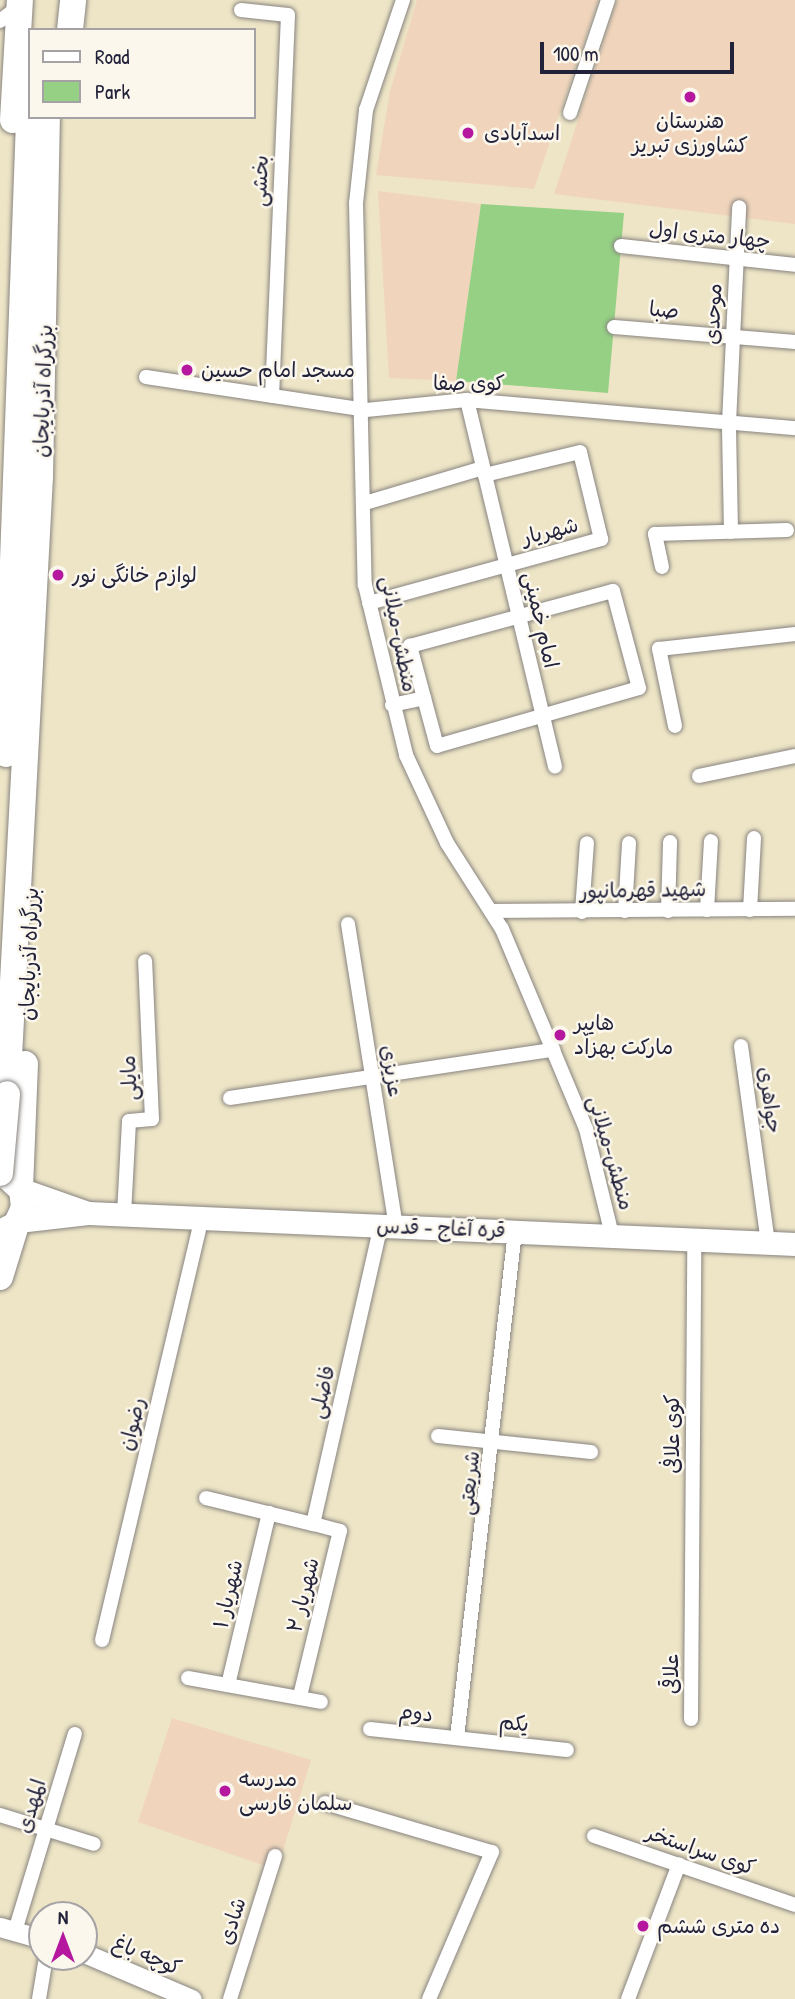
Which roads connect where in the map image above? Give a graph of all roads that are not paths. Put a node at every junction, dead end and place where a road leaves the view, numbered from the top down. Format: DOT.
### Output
graph roads {
  1 [pos="54,0"];
  2 [pos="73,0"];
  3 [pos="403,0"];
  4 [pos="608,0"];
  5 [pos="19,7"];
  6 [pos="240,10"];
  7 [pos="33,28"];
  8 [pos="52,28"];
  9 [pos="70,28"];
  10 [pos="570,113"];
  11 [pos="31,119"];
  12 [pos="47,119"];
  13 [pos="64,119"];
  14 [pos="739,207"];
  15 [pos="621,246"];
  16 [pos="737,259"];
  17 [pos="795,265"];
  18 [pos="34,272"];
  19 [pos="614,327"];
  20 [pos="733,337"];
  21 [pos="795,342"];
  22 [pos="146,377"];
  23 [pos="272,396"];
  24 [pos="467,400"];
  25 [pos="8,407"];
  26 [pos="366,410"];
  27 [pos="729,423"];
  28 [pos="795,428"];
  29 [pos="484,472"];
  30 [pos="365,503"];
  31 [pos="787,530"];
  32 [pos="731,532"];
  33 [pos="506,563"];
  34 [pos="662,567"];
  35 [pos="369,603"];
  36 [pos="517,614"];
  37 [pos="795,634"];
  38 [pos="424,698"];
  39 [pos="392,705"];
  40 [pos="541,715"];
  41 [pos="10,722"];
  42 [pos="676,726"];
  43 [pos="795,756"];
  44 [pos="555,767"];
  45 [pos="699,776"];
  46 [pos="754,838"];
  47 [pos="711,841"];
  48 [pos="670,842"];
  49 [pos="587,843"];
  50 [pos="629,843"];
  51 [pos="750,909"];
  52 [pos="795,909"];
  53 [pos="707,910"];
  54 [pos="491,911"];
  55 [pos="625,911"];
  56 [pos="668,911"];
  57 [pos="582,912"];
  58 [pos="348,924"];
  59 [pos="0,933"];
  60 [pos="145,961"];
  61 [pos="741,1046"];
  62 [pos="553,1051"];
  63 [pos="372,1077"];
  64 [pos="230,1098"];
  65 [pos="24,1115"];
  66 [pos="0,1130"];
  67 [pos="10,1182"];
  68 [pos="88,1213"];
  69 [pos="124,1214"];
  70 [pos="202,1217"];
  71 [pos="388,1225"];
  72 [pos="12,1226"];
  73 [pos="515,1231"];
  74 [pos="612,1235"];
  75 [pos="694,1239"];
  76 [pos="768,1242"];
  77 [pos="795,1244"];
  78 [pos="0,1277"];
  79 [pos="438,1436"];
  80 [pos="494,1445"];
  81 [pos="591,1452"];
  82 [pos="206,1498"];
  83 [pos="270,1513"];
  84 [pos="313,1524"];
  85 [pos="692,1629"];
  86 [pos="103,1640"];
  87 [pos="188,1678"];
  88 [pos="228,1685"];
  89 [pos="300,1696"];
  90 [pos="321,1702"];
  91 [pos="691,1720"];
  92 [pos="370,1729"];
  93 [pos="75,1734"];
  94 [pos="457,1738"];
  95 [pos="567,1750"];
  96 [pos="325,1803"];
  97 [pos="0,1815"];
  98 [pos="46,1829"];
  99 [pos="594,1836"];
  100 [pos="94,1844"];
  101 [pos="275,1856"];
  102 [pos="679,1864"];
  103 [pos="795,1905"];
  104 [pos="8,1929"];
  105 [pos="28,1935"];
  106 [pos="98,1959"];
  107 [pos="44,1971"];
  108 [pos="39,1999"];
  109 [pos="189,1999"];
  110 [pos="230,1999"];
  111 [pos="429,1999"];
  112 [pos="628,1999"];
  1 -- 8 [label="highway"];
  2 -- 9 [label="highway"];
  3 -- 26 [label="street, منطش-میلانی"];
  4 -- 10 [label="street"];
  5 -- 7 [label="highway, بزرگراه آذربایجان"];
  5 -- 18 [label="highway, بزرگراه آذربایجان"];
  6 -- 23 [label="street, بخشی"];
  11 -- 18 [label="highway, بزرگراه آذربایجان"];
  12 -- 18 [label="highway, بزرگراه آذربایجان"];
  13 -- 18 [label="highway, بزرگراه آذربایجان"];
  14 -- 16 [label="street, موحدی"];
  15 -- 16 [label="street, چهار متری اول"];
  16 -- 17 [label="street, چهار متری اول"];
  16 -- 20 [label="street, موحدی"];
  18 -- 25 [label="highway, بزرگراه آذربایجان"];
  18 -- 41 [label="highway, بزرگراه آذربایجان"];
  19 -- 20 [label="street, صبا"];
  20 -- 21 [label="street, صبا"];
  20 -- 27 [label="street, موحدی"];
  22 -- 23 [label="street, کوی صفا"];
  23 -- 26 [label="street, کوی صفا"];
  24 -- 26 [label="street, کوی صفا"];
  24 -- 27 [label="street, کوی صفا"];
  24 -- 29 [label="street, امام خمینی"];
  25 -- 41 [label="highway, بزرگراه آذربایجان"];
  26 -- 30 [label="street, منطش-میلانی"];
  27 -- 28 [label="street, کوی صفا"];
  27 -- 32 [label="street, موحدی"];
  29 -- 30 [label="street"];
  29 -- 33 [label="street, امام خمینی"];
  29 -- 33 [label="street, شهریار"];
  30 -- 35 [label="street, منطش-میلانی"];
  31 -- 32 [label="street"];
  32 -- 34 [label="street"];
  33 -- 35 [label="street, شهریار"];
  33 -- 36 [label="street, امام خمینی"];
  35 -- 39 [label="street, منطش-میلانی"];
  36 -- 38 [label="street"];
  36 -- 40 [label="street, امام خمینی"];
  36 -- 40 [label="street"];
  37 -- 42 [label="street"];
  38 -- 39 [label="street"];
  38 -- 40 [label="street"];
  39 -- 54 [label="street, منطش-میلانی"];
  40 -- 44 [label="street, امام خمینی"];
  41 -- 59 [label="highway, بزرگراه آذربایجان"];
  41 -- 65 [label="highway, بزرگراه آذربایجان"];
  41 -- 67 [label="highway, بزرگراه آذربایجان, bridge"];
  43 -- 45 [label="street"];
  46 -- 51 [label="street"];
  47 -- 53 [label="street"];
  48 -- 56 [label="street"];
  49 -- 57 [label="street"];
  50 -- 55 [label="street"];
  51 -- 52 [label="street, شهید قهرمانپور"];
  51 -- 53 [label="street, شهید قهرمانپور"];
  53 -- 56 [label="street, شهید قهرمانپور"];
  54 -- 57 [label="street, شهید قهرمانپور"];
  54 -- 62 [label="street, منطش-میلانی"];
  55 -- 56 [label="street, شهید قهرمانپور"];
  55 -- 57 [label="street, شهید قهرمانپور"];
  58 -- 63 [label="street, عزیزی"];
  60 -- 69 [label="street, مایلی"];
  61 -- 76 [label="street, جواهری"];
  62 -- 63 [label="street"];
  62 -- 74 [label="street, منطش-میلانی"];
  63 -- 64 [label="street"];
  63 -- 71 [label="street, عزیزی"];
  65 -- 66 [label="highway"];
  65 -- 67 [label="highway, بزرگراه آذربایجان"];
  67 -- 68 [label="main road"];
  67 -- 72 [label="highway"];
  68 -- 69 [label="main road, قره آغاج - قدس"];
  68 -- 72 [label="main road"];
  69 -- 70 [label="main road, قره آغاج - قدس"];
  70 -- 71 [label="main road, قره آغاج - قدس"];
  70 -- 86 [label="street, رضوان"];
  71 -- 73 [label="main road, قره آغاج - قدس"];
  71 -- 84 [label="street, فاضلی"];
  72 -- 78 [label="highway"];
  73 -- 74 [label="main road, قره آغاج - قدس"];
  73 -- 80 [label="street, شریعتی"];
  74 -- 75 [label="main road, قره آغاج - قدس"];
  75 -- 76 [label="main road, قره آغاج - قدس"];
  75 -- 85 [label="street, کوی علافی"];
  76 -- 77 [label="main road, قره آغاج - قدس"];
  79 -- 80 [label="street"];
  80 -- 81 [label="street"];
  80 -- 94 [label="street, شریعتی"];
  82 -- 83 [label="street"];
  83 -- 84 [label="street"];
  83 -- 88 [label="street, شهریار ۱"];
  84 -- 89 [label="street, شهریار ۲"];
  85 -- 91 [label="street, علاقی"];
  87 -- 88 [label="street"];
  88 -- 89 [label="street"];
  89 -- 90 [label="street"];
  92 -- 94 [label="street, دوم"];
  93 -- 98 [label="street, المهدی"];
  94 -- 95 [label="street, یکم"];
  96 -- 111 [label="street"];
  97 -- 98 [label="street"];
  98 -- 100 [label="street"];
  98 -- 104 [label="street, المهدی"];
  99 -- 102 [label="street, کوی سراستخر"];
  101 -- 110 [label="street, شادی"];
  102 -- 103 [label="street, کوی سراستخر"];
  102 -- 112 [label="street"];
  104 -- 105 [label="main road"];
  106 -- 109 [label="main road, کوچه باغ"];
  107 -- 108 [label="street"];
}
